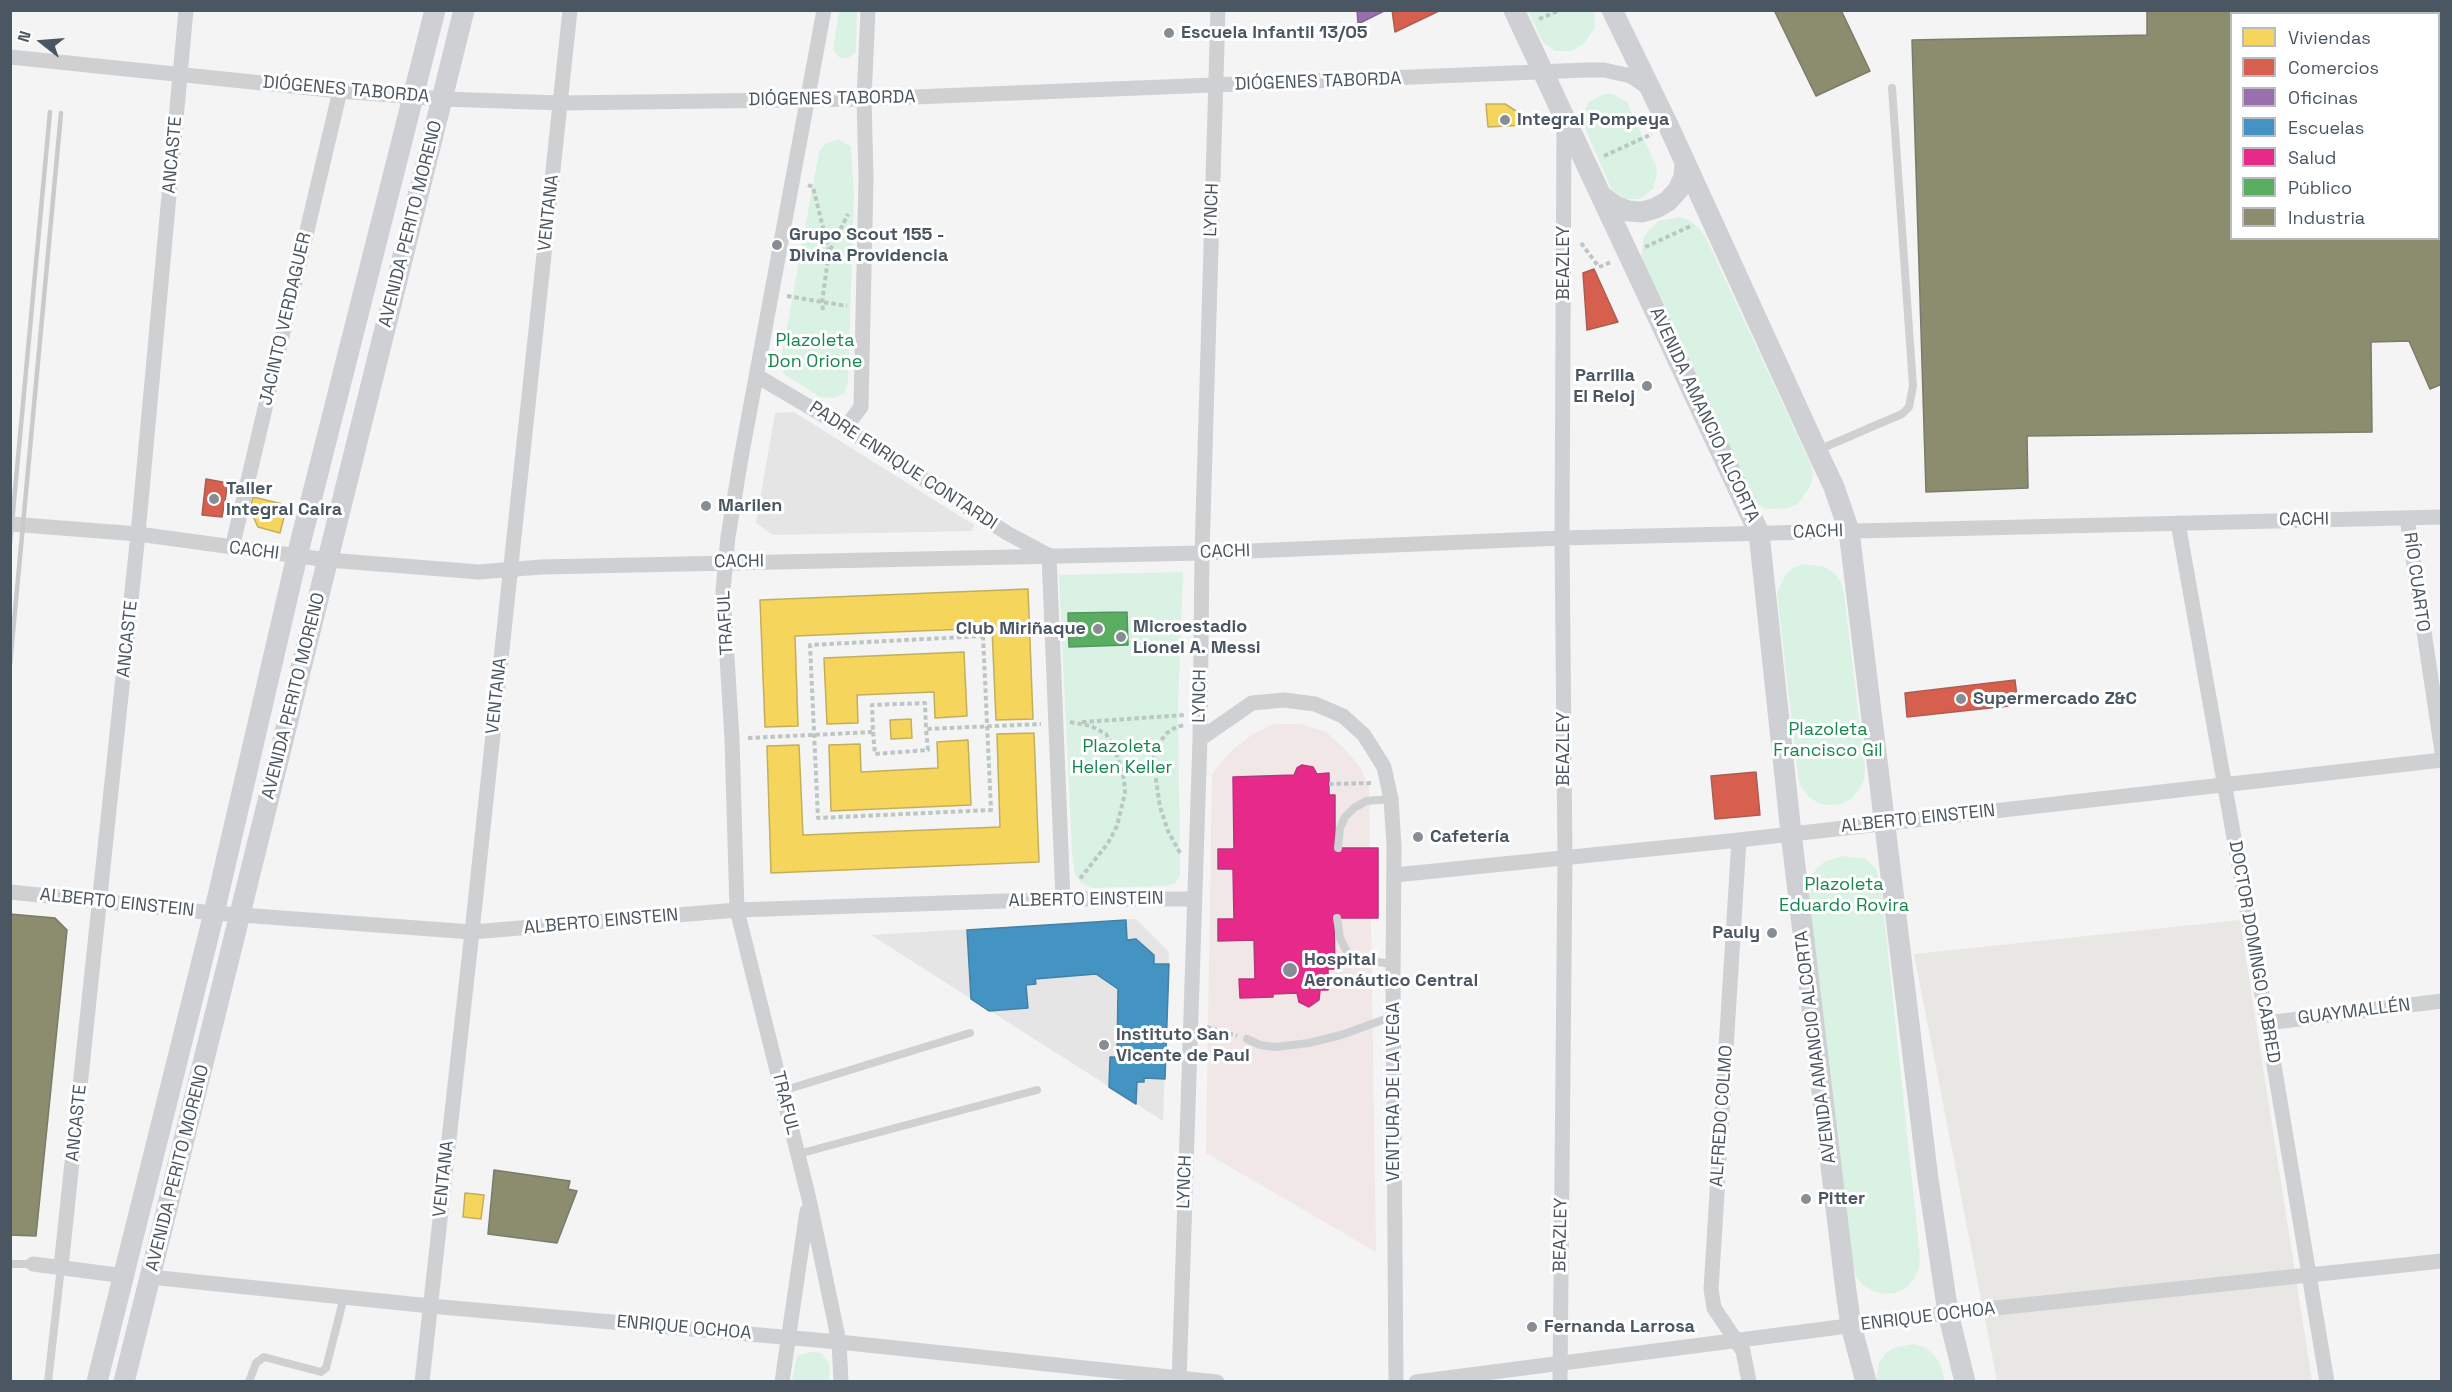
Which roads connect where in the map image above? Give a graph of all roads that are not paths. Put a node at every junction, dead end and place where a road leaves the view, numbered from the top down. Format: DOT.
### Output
graph roads {
  1 [pos="186,10"];
  2 [pos="435,10"];
  3 [pos="464,10"];
  4 [pos="570,10"];
  5 [pos="824,10"];
  6 [pos="868,10"];
  7 [pos="1218,10"];
  8 [pos="1514,10"];
  9 [pos="1611,10"];
  10 [pos="10,57"];
  11 [pos="1544,73"];
  12 [pos="181,74"];
  13 [pos="1216,86"];
  14 [pos="1892,88"];
  15 [pos="1650,89"];
  16 [pos="340,91"];
  17 [pos="414,96"];
  18 [pos="443,99"];
  19 [pos="864,99"];
  20 [pos="808,100"];
  21 [pos="561,103"];
  22 [pos="1564,116"];
  23 [pos="1685,163"];
  24 [pos="1603,197"];
  25 [pos="757,376"];
  26 [pos="846,428"];
  27 [pos="1817,451"];
  28 [pos="2442,517"];
  29 [pos="2407,518"];
  30 [pos="2178,523"];
  31 [pos="10,524"];
  32 [pos="1850,531"];
  33 [pos="1759,533"];
  34 [pos="138,534"];
  35 [pos="1563,538"];
  36 [pos="232,548"];
  37 [pos="1203,553"];
  38 [pos="1049,555"];
  39 [pos="297,556"];
  40 [pos="328,560"];
  41 [pos="726,562"];
  42 [pos="510,570"];
  43 [pos="1200,739"];
  44 [pos="2442,752"];
  45 [pos="2442,760"];
  46 [pos="2224,785"];
  47 [pos="1392,799"];
  48 [pos="1885,823"];
  49 [pos="1791,833"];
  50 [pos="1739,840"];
  51 [pos="1338,848"];
  52 [pos="1565,858"];
  53 [pos="1395,875"];
  54 [pos="10,892"];
  55 [pos="1063,899"];
  56 [pos="1193,899"];
  57 [pos="100,901"];
  58 [pos="737,910"];
  59 [pos="214,913"];
  60 [pos="241,915"];
  61 [pos="1337,918"];
  62 [pos="472,932"];
  63 [pos="1393,971"];
  64 [pos="2442,1001"];
  65 [pos="1394,1016"];
  66 [pos="2267,1023"];
  67 [pos="970,1033"];
  68 [pos="1247,1039"];
  69 [pos="1037,1090"];
  70 [pos="782,1091"];
  71 [pos="798,1154"];
  72 [pos="809,1199"];
  73 [pos="2442,1261"];
  74 [pos="10,1264"];
  75 [pos="33,1264"];
  76 [pos="61,1268"];
  77 [pos="124,1276"];
  78 [pos="2311,1276"];
  79 [pos="150,1277"];
  80 [pos="344,1297"];
  81 [pos="430,1306"];
  82 [pos="1948,1313"];
  83 [pos="1851,1326"];
  84 [pos="788,1337"];
  85 [pos="1736,1339"];
  86 [pos="839,1342"];
  87 [pos="1560,1364"];
  88 [pos="315,1372"];
  89 [pos="1179,1380"];
  90 [pos="48,1382"];
  91 [pos="97,1382"];
  92 [pos="124,1382"];
  93 [pos="249,1382"];
  94 [pos="312,1382"];
  95 [pos="422,1382"];
  96 [pos="782,1382"];
  97 [pos="841,1382"];
  98 [pos="1218,1382"];
  99 [pos="1395,1382"];
  100 [pos="1416,1382"];
  101 [pos="1560,1382"];
  102 [pos="1749,1382"];
  103 [pos="1866,1382"];
  104 [pos="1965,1382"];
  105 [pos="2327,1382"];
  1 -- 12 [label="street, ANCASTE"];
  2 -- 17 [label="main road, AVENIDA PERITO MORENO"];
  3 -- 18 [label="main road, AVENIDA PERITO MORENO"];
  4 -- 21 [label="street, VENTANA"];
  5 -- 20 [label="street, TRAFUL"];
  6 -- 19 [label="street"];
  7 -- 13 [label="street, LYNCH"];
  8 -- 11 [label="main road, AVENIDA AMANCIO ALCORTA"];
  9 -- 15 [label="main road"];
  10 -- 12 [label="street, DIÓGENES TABORDA"];
  11 -- 13 [label="street, DIÓGENES TABORDA"];
  11 -- 15 [label="street, DIÓGENES TABORDA"];
  11 -- 22 [label="main road, AVENIDA AMANCIO ALCORTA"];
  12 -- 16 [label="street, DIÓGENES TABORDA"];
  12 -- 34 [label="street, ANCASTE"];
  13 -- 19 [label="street, DIÓGENES TABORDA"];
  13 -- 37 [label="street, LYNCH"];
  14 -- 27 [label="lane"];
  15 -- 23 [label="main road"];
  16 -- 17 [label="street, DIÓGENES TABORDA"];
  16 -- 36 [label="street, JACINTO VERDAGUER"];
  17 -- 18 [label="street, DIÓGENES TABORDA"];
  17 -- 39 [label="main road, AVENIDA PERITO MORENO"];
  18 -- 21 [label="street, DIÓGENES TABORDA"];
  18 -- 40 [label="main road, AVENIDA PERITO MORENO"];
  19 -- 20 [label="street, DIÓGENES TABORDA"];
  19 -- 26 [label="street"];
  20 -- 21 [label="street, DIÓGENES TABORDA"];
  20 -- 25 [label="street, TRAFUL"];
  21 -- 42 [label="street, VENTANA"];
  22 -- 24 [label="main road, AVENIDA AMANCIO ALCORTA"];
  22 -- 35 [label="street, BEAZLEY"];
  23 -- 24 [label="main road"];
  23 -- 27 [label="main road"];
  24 -- 33 [label="main road, AVENIDA AMANCIO ALCORTA"];
  25 -- 26 [label="street, PADRE ENRIQUE CONTARDI"];
  25 -- 41 [label="street, TRAFUL"];
  26 -- 38 [label="street, PADRE ENRIQUE CONTARDI"];
  27 -- 32 [label="main road"];
  28 -- 29 [label="street, CACHI"];
  29 -- 30 [label="street, CACHI"];
  29 -- 44 [label="street, RÍO CUARTO"];
  30 -- 32 [label="street, CACHI"];
  30 -- 46 [label="street, DOCTOR DOMINGO CABRED"];
  31 -- 34 [label="street, CACHI"];
  32 -- 33 [label="street, CACHI"];
  32 -- 48 [label="main road"];
  33 -- 35 [label="street, CACHI"];
  33 -- 49 [label="main road, AVENIDA AMANCIO ALCORTA"];
  34 -- 36 [label="street, CACHI"];
  34 -- 57 [label="street, ANCASTE"];
  35 -- 37 [label="street, CACHI"];
  35 -- 52 [label="street, BEAZLEY"];
  36 -- 39 [label="street, CACHI"];
  37 -- 38 [label="street, CACHI"];
  37 -- 43 [label="street, LYNCH"];
  38 -- 41 [label="street, CACHI"];
  38 -- 55 [label="street"];
  39 -- 40 [label="street, CACHI"];
  39 -- 59 [label="main road, AVENIDA PERITO MORENO"];
  40 -- 42 [label="street, CACHI"];
  40 -- 60 [label="main road, AVENIDA PERITO MORENO"];
  41 -- 42 [label="street, CACHI"];
  41 -- 58 [label="street, TRAFUL"];
  42 -- 62 [label="street, VENTANA"];
  43 -- 47 [label="street, VENTURA DE LA VEGA"];
  43 -- 56 [label="street, LYNCH"];
  45 -- 46 [label="street, ALBERTO EINSTEIN"];
  46 -- 48 [label="street, ALBERTO EINSTEIN"];
  46 -- 66 [label="street, DOCTOR DOMINGO CABRED"];
  47 -- 51 [label="lane"];
  47 -- 53 [label="street, VENTURA DE LA VEGA"];
  48 -- 49 [label="street, ALBERTO EINSTEIN"];
  48 -- 82 [label="main road"];
  49 -- 50 [label="street, ALBERTO EINSTEIN"];
  49 -- 83 [label="main road, AVENIDA AMANCIO ALCORTA"];
  50 -- 52 [label="street, ALBERTO EINSTEIN"];
  50 -- 85 [label="street, ALFREDO COLMO"];
  52 -- 53 [label="street, ALBERTO EINSTEIN"];
  52 -- 87 [label="street, BEAZLEY"];
  53 -- 63 [label="street, VENTURA DE LA VEGA"];
  54 -- 57 [label="street, ALBERTO EINSTEIN"];
  55 -- 56 [label="street, ALBERTO EINSTEIN"];
  55 -- 58 [label="street, ALBERTO EINSTEIN"];
  56 -- 89 [label="street, LYNCH"];
  57 -- 59 [label="street, ALBERTO EINSTEIN"];
  57 -- 76 [label="street, ANCASTE"];
  58 -- 62 [label="street, ALBERTO EINSTEIN"];
  58 -- 70 [label="street, TRAFUL"];
  59 -- 60 [label="street, ALBERTO EINSTEIN"];
  59 -- 77 [label="main road, AVENIDA PERITO MORENO"];
  60 -- 62 [label="street, ALBERTO EINSTEIN"];
  60 -- 79 [label="main road, AVENIDA PERITO MORENO"];
  61 -- 63 [label="lane"];
  62 -- 81 [label="street, VENTANA"];
  63 -- 65 [label="street, VENTURA DE LA VEGA"];
  64 -- 66 [label="street, GUAYMALLÉN"];
  65 -- 68 [label="lane"];
  65 -- 99 [label="street, VENTURA DE LA VEGA"];
  66 -- 78 [label="street, DOCTOR DOMINGO CABRED"];
  67 -- 70 [label="lane"];
  69 -- 71 [label="lane"];
  70 -- 71 [label="street, TRAFUL"];
  71 -- 72 [label="street, TRAFUL"];
  72 -- 84 [label="street, TRAFUL"];
  72 -- 86 [label="street, TRAFUL"];
  73 -- 78 [label="street, ENRIQUE OCHOA"];
  74 -- 75 [label="lane"];
  75 -- 76 [label="street"];
  76 -- 77 [label="street"];
  76 -- 90 [label="lane"];
  77 -- 91 [label="main road, AVENIDA PERITO MORENO"];
  78 -- 82 [label="street, ENRIQUE OCHOA"];
  78 -- 105 [label="street, DOCTOR DOMINGO CABRED"];
  79 -- 80 [label="street, ENRIQUE OCHOA"];
  79 -- 92 [label="main road, AVENIDA PERITO MORENO"];
  80 -- 81 [label="street, ENRIQUE OCHOA"];
  80 -- 88 [label="lane"];
  81 -- 84 [label="street, ENRIQUE OCHOA"];
  81 -- 95 [label="street, VENTANA"];
  82 -- 83 [label="street, ENRIQUE OCHOA"];
  82 -- 104 [label="main road"];
  83 -- 85 [label="street, ENRIQUE OCHOA"];
  83 -- 103 [label="main road, AVENIDA AMANCIO ALCORTA"];
  84 -- 86 [label="street, ENRIQUE OCHOA"];
  84 -- 96 [label="street, TRAFUL"];
  85 -- 87 [label="street, ENRIQUE OCHOA"];
  85 -- 102 [label="street, ALFREDO COLMO"];
  86 -- 89 [label="street, ENRIQUE OCHOA"];
  86 -- 97 [label="street, TRAFUL"];
  87 -- 100 [label="street, ENRIQUE OCHOA"];
  87 -- 101 [label="street, BEAZLEY"];
  88 -- 93 [label="lane"];
  88 -- 94 [label="lane"];
  89 -- 98 [label="street, ENRIQUE OCHOA"];
}
